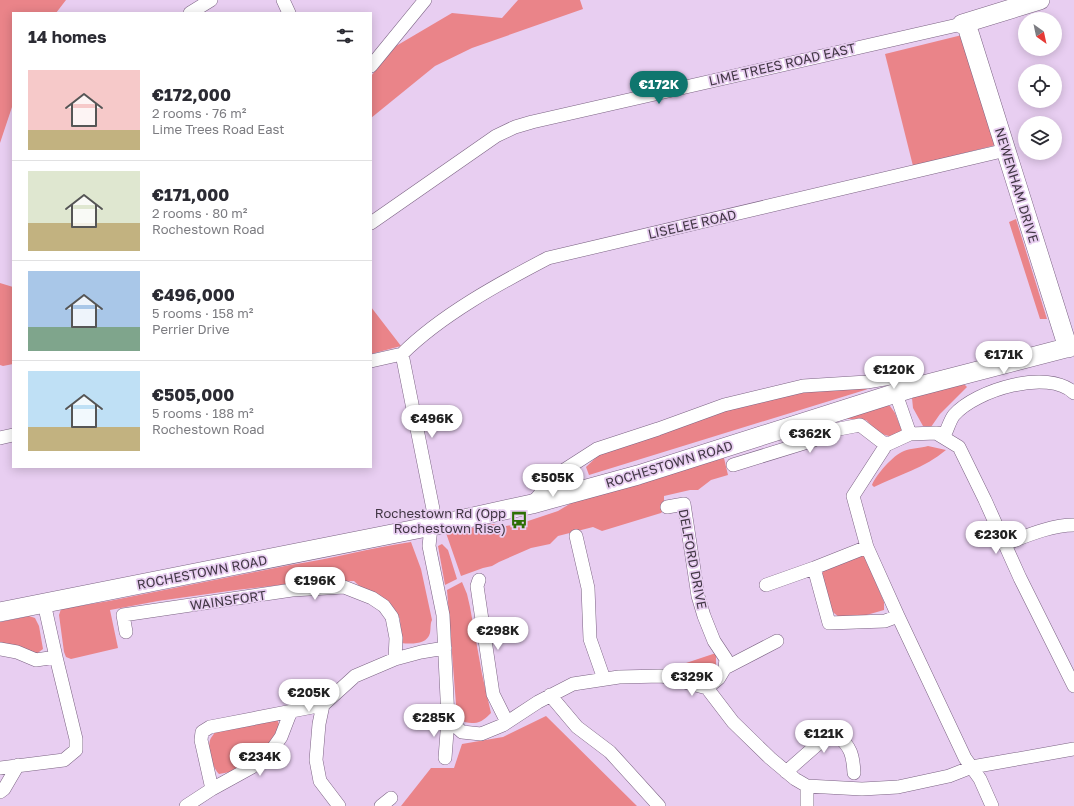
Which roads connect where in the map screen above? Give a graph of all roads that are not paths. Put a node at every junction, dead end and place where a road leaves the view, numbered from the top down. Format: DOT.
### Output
graph roads {
  1 [pos="212,0"];
  2 [pos="283,0"];
  3 [pos="425,0"];
  4 [pos="1040,0"];
  5 [pos="1016,4"];
  6 [pos="192,12"];
  7 [pos="289,12"];
  8 [pos="964,23"];
  9 [pos="372,65"];
  10 [pos="1006,150"];
  11 [pos="372,222"];
  12 [pos="1071,347"];
  13 [pos="402,354"];
  14 [pos="372,361"];
  15 [pos="924,385"];
  16 [pos="1074,393"];
  17 [pos="896,394"];
  18 [pos="936,433"];
  19 [pos="910,434"];
  20 [pos="12,435"];
  21 [pos="0,438"];
  22 [pos="886,445"];
  23 [pos="733,465"];
  24 [pos="532,504"];
  25 [pos="667,507"];
  26 [pos="1074,525"];
  27 [pos="432,526"];
  28 [pos="576,536"];
  29 [pos="1005,544"];
  30 [pos="868,547"];
  31 [pos="814,568"];
  32 [pos="479,580"];
  33 [pos="766,585"];
  34 [pos="44,603"];
  35 [pos="0,612"];
  36 [pos="898,616"];
  37 [pos="126,632"];
  38 [pos="777,641"];
  39 [pos="445,648"];
  40 [pos="0,649"];
  41 [pos="56,657"];
  42 [pos="395,659"];
  43 [pos="725,668"];
  44 [pos="604,679"];
  45 [pos="1074,686"];
  46 [pos="707,688"];
  47 [pos="550,696"];
  48 [pos="323,705"];
  49 [pos="291,711"];
  50 [pos="448,720"];
  51 [pos="507,722"];
  52 [pos="1074,749"];
  53 [pos="445,758"];
  54 [pos="18,766"];
  55 [pos="972,767"];
  56 [pos="0,768"];
  57 [pos="786,772"];
  58 [pos="854,773"];
  59 [pos="807,786"];
  60 [pos="212,789"];
  61 [pos="0,792"];
  62 [pos="186,806"];
  63 [pos="339,806"];
  64 [pos="659,806"];
  65 [pos="807,806"];
  66 [pos="992,806"];
  1 -- 6 [label="street"];
  2 -- 7 [label="street"];
  3 -- 9 [label="street"];
  4 -- 5 [label="main road"];
  5 -- 8 [label="main road"];
  8 -- 10 [label="main road, NEWENHAM DRIVE"];
  8 -- 11 [label="street, LIME TREES ROAD EAST"];
  10 -- 12 [label="main road, NEWENHAM DRIVE"];
  10 -- 13 [label="street, LISELEE ROAD"];
  12 -- 15 [label="main road, ROCHESTOWN ROAD"];
  13 -- 14 [label="street"];
  13 -- 27 [label="street"];
  15 -- 17 [label="main road, ROCHESTOWN ROAD"];
  15 -- 24 [label="street"];
  16 -- 18 [label="street"];
  17 -- 19 [label="street"];
  17 -- 24 [label="main road, ROCHESTOWN ROAD"];
  18 -- 19 [label="street"];
  18 -- 29 [label="street"];
  19 -- 22 [label="street"];
  20 -- 21 [label="street"];
  22 -- 23 [label="street"];
  22 -- 30 [label="street"];
  24 -- 27 [label="main road, ROCHESTOWN ROAD"];
  25 -- 43 [label="street, DELFORD DRIVE"];
  26 -- 29 [label="street"];
  27 -- 34 [label="main road, ROCHESTOWN ROAD"];
  27 -- 39 [label="street"];
  28 -- 44 [label="street"];
  29 -- 45 [label="street"];
  30 -- 31 [label="street"];
  30 -- 36 [label="street"];
  31 -- 33 [label="street"];
  31 -- 36 [label="street"];
  32 -- 51 [label="street"];
  34 -- 35 [label="main road, ROCHESTOWN ROAD"];
  34 -- 41 [label="street"];
  36 -- 55 [label="street"];
  37 -- 42 [label="street, WAINSFORT"];
  38 -- 43 [label="street"];
  39 -- 42 [label="street"];
  39 -- 50 [label="street"];
  40 -- 41 [label="street"];
  41 -- 54 [label="street"];
  42 -- 48 [label="street"];
  43 -- 46 [label="street"];
  44 -- 46 [label="street"];
  44 -- 47 [label="street"];
  46 -- 57 [label="street"];
  47 -- 51 [label="street"];
  47 -- 64 [label="street"];
  48 -- 49 [label="street"];
  48 -- 63 [label="street"];
  49 -- 60 [label="street"];
  49 -- 60 [label="street"];
  50 -- 51 [label="street"];
  50 -- 53 [label="street"];
  52 -- 55 [label="street"];
  54 -- 56 [label="street"];
  54 -- 61 [label="street"];
  55 -- 59 [label="street"];
  55 -- 66 [label="street"];
  57 -- 58 [label="street"];
  57 -- 59 [label="street"];
  59 -- 65 [label="street"];
  60 -- 62 [label="street"];
}
